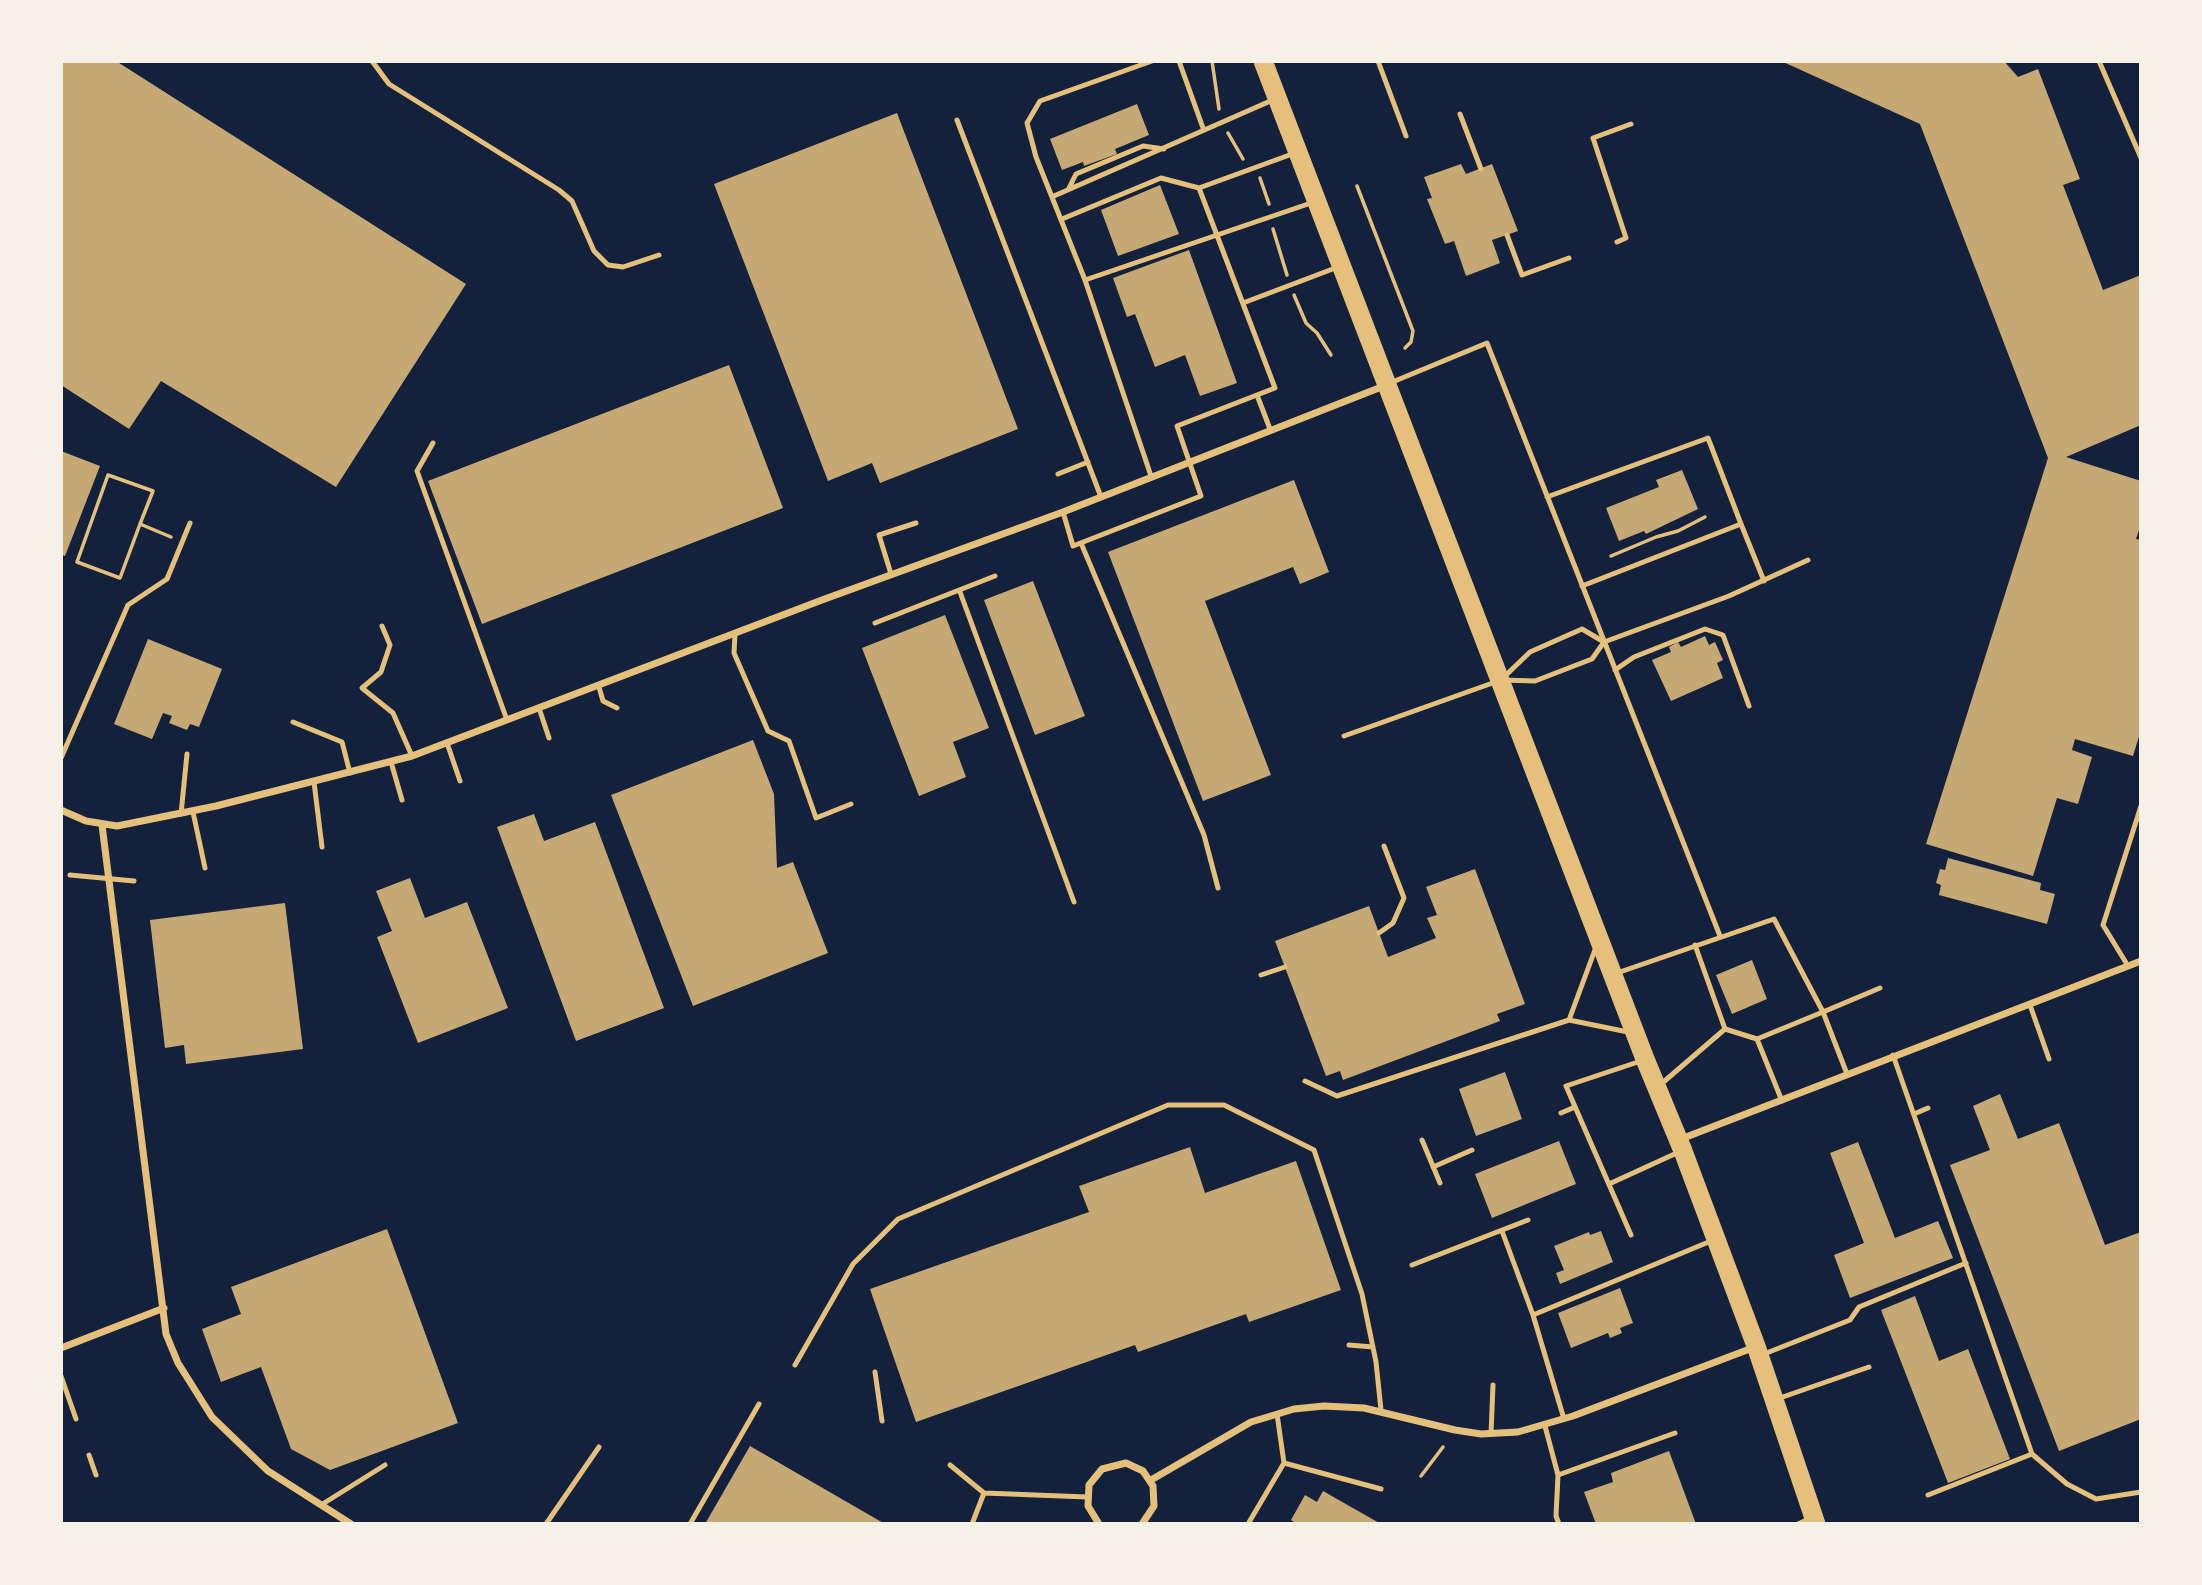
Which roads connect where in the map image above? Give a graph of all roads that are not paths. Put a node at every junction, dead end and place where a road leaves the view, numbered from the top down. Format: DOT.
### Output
graph roads {
  1 [pos="372,61"];
  2 [pos="1152,61"];
  3 [pos="1179,61"];
  4 [pos="1264,61"];
  5 [pos="1378,61"];
  6 [pos="2099,61"];
  7 [pos="1278,98"];
  8 [pos="1460,114"];
  9 [pos="957,120"];
  10 [pos="1631,124"];
  11 [pos="1203,128"];
  12 [pos="1406,136"];
  13 [pos="1165,149"];
  14 [pos="1298,152"];
  15 [pos="2141,158"];
  16 [pos="1481,169"];
  17 [pos="1199,188"];
  18 [pos="1068,190"];
  19 [pos="1054,196"];
  20 [pos="1317,201"];
  21 [pos="1062,219"];
  22 [pos="1507,235"];
  23 [pos="1218,237"];
  24 [pos="1617,242"];
  25 [pos="659,254"];
  26 [pos="1569,258"];
  27 [pos="1342,265"];
  28 [pos="1085,280"];
  29 [pos="1243,303"];
  30 [pos="1386,385"];
  31 [pos="1257,395"];
  32 [pos="1270,429"];
  33 [pos="433,443"];
  34 [pos="1190,461"];
  35 [pos="1088,462"];
  36 [pos="1058,474"];
  37 [pos="1151,476"];
  38 [pos="1101,497"];
  39 [pos="1548,497"];
  40 [pos="1063,512"];
  41 [pos="190,523"];
  42 [pos="916,523"];
  43 [pos="1741,524"];
  44 [pos="1081,543"];
  45 [pos="1808,561"];
  46 [pos="891,574"];
  47 [pos="995,576"];
  48 [pos="1764,581"];
  49 [pos="1582,586"];
  50 [pos="960,592"];
  51 [pos="875,623"];
  52 [pos="382,626"];
  53 [pos="735,634"];
  54 [pos="1604,642"];
  55 [pos="1615,670"];
  56 [pos="1501,680"];
  57 [pos="599,687"];
  58 [pos="1749,706"];
  59 [pos="539,708"];
  60 [pos="617,708"];
  61 [pos="507,720"];
  62 [pos="293,722"];
  63 [pos="1344,736"];
  64 [pos="549,738"];
  65 [pos="447,743"];
  66 [pos="187,754"];
  67 [pos="412,756"];
  68 [pos="61,758"];
  69 [pos="391,762"];
  70 [pos="351,773"];
  71 [pos="460,781"];
  72 [pos="314,782"];
  73 [pos="402,800"];
  74 [pos="851,804"];
  75 [pos="2141,806"];
  76 [pos="61,810"];
  77 [pos="193,811"];
  78 [pos="181,814"];
  79 [pos="102,825"];
  80 [pos="322,846"];
  81 [pos="1384,846"];
  82 [pos="205,868"];
  83 [pos="70,875"];
  84 [pos="109,877"];
  85 [pos="134,881"];
  86 [pos="1218,888"];
  87 [pos="1074,902"];
  88 [pos="1379,933"];
  89 [pos="1720,936"];
  90 [pos="1600,937"];
  91 [pos="1695,945"];
  92 [pos="2141,961"];
  93 [pos="2128,966"];
  94 [pos="1285,968"];
  95 [pos="1614,974"];
  96 [pos="1261,975"];
  97 [pos="1880,988"];
  98 [pos="2030,1005"];
  99 [pos="1823,1012"];
  100 [pos="1569,1020"];
  101 [pos="1725,1029"];
  102 [pos="1636,1033"];
  103 [pos="1757,1040"];
  104 [pos="1893,1055"];
  105 [pos="1645,1059"];
  106 [pos="2049,1059"];
  107 [pos="1847,1074"];
  108 [pos="1305,1081"];
  109 [pos="1657,1087"];
  110 [pos="1782,1101"];
  111 [pos="1575,1107"];
  112 [pos="1928,1108"];
  113 [pos="1561,1113"];
  114 [pos="1913,1114"];
  115 [pos="1422,1140"];
  116 [pos="1681,1145"];
  117 [pos="1472,1150"];
  118 [pos="1433,1167"];
  119 [pos="1440,1183"];
  120 [pos="1609,1184"];
  121 [pos="1528,1220"];
  122 [pos="1502,1231"];
  123 [pos="1631,1235"];
  124 [pos="1716,1239"];
  125 [pos="1966,1263"];
  126 [pos="1412,1265"];
  127 [pos="164,1308"];
  128 [pos="1533,1315"];
  129 [pos="1349,1345"];
  130 [pos="1373,1347"];
  131 [pos="61,1348"];
  132 [pos="1757,1351"];
  133 [pos="795,1365"];
  134 [pos="1869,1367"];
  135 [pos="875,1372"];
  136 [pos="61,1376"];
  137 [pos="1493,1384"];
  138 [pos="1774,1400"];
  139 [pos="759,1404"];
  140 [pos="1381,1410"];
  141 [pos="1277,1414"];
  142 [pos="76,1419"];
  143 [pos="1564,1419"];
  144 [pos="882,1421"];
  145 [pos="1545,1426"];
  146 [pos="1675,1433"];
  147 [pos="1491,1434"];
  148 [pos="599,1447"];
  149 [pos="2032,1454"];
  150 [pos="89,1455"];
  151 [pos="1284,1463"];
  152 [pos="385,1465"];
  153 [pos="950,1465"];
  154 [pos="96,1475"];
  155 [pos="1558,1475"];
  156 [pos="1151,1480"];
  157 [pos="1381,1489"];
  158 [pos="2141,1492"];
  159 [pos="984,1493"];
  160 [pos="1928,1494"];
  161 [pos="1087,1497"];
  162 [pos="321,1504"];
  163 [pos="337,1520"];
  164 [pos="1809,1522"];
  165 [pos="351,1524"];
  166 [pos="546,1524"];
  167 [pos="690,1524"];
  168 [pos="972,1524"];
  169 [pos="1099,1524"];
  170 [pos="1142,1524"];
  171 [pos="1248,1524"];
  172 [pos="1559,1524"];
  1 -- 25 [label="lane"];
  2 -- 19 [label="lane"];
  3 -- 11 [label="lane"];
  4 -- 7 [label="highway"];
  5 -- 12 [label="lane"];
  6 -- 15 [label="lane"];
  7 -- 11 [label="lane"];
  7 -- 14 [label="highway"];
  8 -- 16 [label="lane"];
  9 -- 35 [label="lane"];
  10 -- 24 [label="lane"];
  11 -- 13 [label="lane"];
  13 -- 18 [label="lane"];
  13 -- 18 [label="lane"];
  14 -- 17 [label="lane"];
  14 -- 20 [label="highway"];
  17 -- 21 [label="lane"];
  17 -- 23 [label="lane"];
  18 -- 19 [label="lane"];
  19 -- 21 [label="lane"];
  20 -- 23 [label="lane"];
  20 -- 27 [label="highway"];
  21 -- 28 [label="lane"];
  22 -- 26 [label="lane"];
  23 -- 28 [label="lane"];
  23 -- 29 [label="lane"];
  27 -- 29 [label="lane"];
  27 -- 30 [label="highway"];
  28 -- 37 [label="lane"];
  29 -- 31 [label="lane"];
  30 -- 32 [label="street"];
  30 -- 39 [label="lane"];
  30 -- 56 [label="highway"];
  31 -- 32 [label="lane"];
  31 -- 34 [label="lane"];
  32 -- 34 [label="street"];
  33 -- 61 [label="lane"];
  34 -- 37 [label="street"];
  34 -- 44 [label="lane"];
  35 -- 36 [label="lane"];
  35 -- 38 [label="lane"];
  37 -- 38 [label="street"];
  38 -- 40 [label="street"];
  39 -- 43 [label="lane"];
  39 -- 49 [label="lane"];
  40 -- 44 [label="lane"];
  40 -- 46 [label="street"];
  41 -- 68 [label="lane"];
  42 -- 46 [label="lane"];
  43 -- 48 [label="lane"];
  43 -- 49 [label="lane"];
  44 -- 86 [label="lane"];
  45 -- 48 [label="lane"];
  46 -- 53 [label="street"];
  47 -- 50 [label="lane"];
  48 -- 54 [label="lane"];
  49 -- 54 [label="lane"];
  50 -- 51 [label="lane"];
  50 -- 87 [label="lane"];
  52 -- 67 [label="lane"];
  53 -- 57 [label="street"];
  53 -- 74 [label="lane"];
  54 -- 55 [label="lane"];
  54 -- 56 [label="lane"];
  54 -- 56 [label="lane"];
  55 -- 58 [label="lane"];
  55 -- 89 [label="lane"];
  56 -- 63 [label="lane"];
  56 -- 90 [label="highway"];
  57 -- 59 [label="street"];
  57 -- 60 [label="lane"];
  59 -- 61 [label="street"];
  59 -- 64 [label="lane"];
  61 -- 65 [label="street"];
  62 -- 70 [label="lane"];
  65 -- 67 [label="street"];
  65 -- 71 [label="lane"];
  66 -- 78 [label="lane"];
  67 -- 69 [label="street"];
  69 -- 70 [label="street"];
  69 -- 73 [label="lane"];
  70 -- 72 [label="street"];
  72 -- 77 [label="street"];
  72 -- 80 [label="lane"];
  75 -- 93 [label="lane"];
  76 -- 79 [label="street"];
  77 -- 78 [label="street"];
  77 -- 82 [label="lane"];
  78 -- 79 [label="street"];
  79 -- 84 [label="street"];
  81 -- 88 [label="lane"];
  83 -- 84 [label="lane"];
  84 -- 85 [label="lane"];
  84 -- 127 [label="street"];
  89 -- 91 [label="lane"];
  89 -- 99 [label="lane"];
  90 -- 95 [label="highway"];
  90 -- 100 [label="lane"];
  91 -- 95 [label="lane"];
  91 -- 101 [label="lane"];
  92 -- 93 [label="street"];
  93 -- 98 [label="street"];
  94 -- 96 [label="lane"];
  95 -- 102 [label="highway"];
  97 -- 99 [label="lane"];
  98 -- 104 [label="street"];
  98 -- 106 [label="lane"];
  99 -- 103 [label="lane"];
  99 -- 107 [label="lane"];
  100 -- 102 [label="lane"];
  100 -- 108 [label="lane"];
  101 -- 103 [label="lane"];
  101 -- 109 [label="lane"];
  102 -- 105 [label="highway"];
  103 -- 110 [label="lane"];
  104 -- 107 [label="street"];
  104 -- 114 [label="lane"];
  105 -- 109 [label="highway"];
  105 -- 111 [label="lane"];
  107 -- 110 [label="street"];
  109 -- 116 [label="highway"];
  110 -- 116 [label="street"];
  111 -- 113 [label="lane"];
  111 -- 120 [label="lane"];
  112 -- 114 [label="lane"];
  114 -- 125 [label="lane"];
  115 -- 118 [label="lane"];
  116 -- 120 [label="lane"];
  116 -- 124 [label="highway"];
  117 -- 118 [label="lane"];
  118 -- 119 [label="lane"];
  120 -- 123 [label="lane"];
  121 -- 122 [label="lane"];
  122 -- 126 [label="lane"];
  122 -- 128 [label="lane"];
  124 -- 128 [label="lane"];
  124 -- 132 [label="highway"];
  125 -- 132 [label="lane"];
  125 -- 149 [label="lane"];
  127 -- 131 [label="street"];
  127 -- 162 [label="street"];
  128 -- 143 [label="lane"];
  129 -- 130 [label="lane"];
  130 -- 133 [label="lane"];
  130 -- 140 [label="lane"];
  132 -- 138 [label="highway"];
  132 -- 143 [label="street"];
  134 -- 138 [label="lane"];
  135 -- 144 [label="lane"];
  136 -- 142 [label="lane"];
  137 -- 147 [label="lane"];
  138 -- 164 [label="highway"];
  139 -- 167 [label="lane"];
  140 -- 141 [label="street"];
  140 -- 147 [label="street"];
  141 -- 151 [label="lane"];
  141 -- 156 [label="street"];
  143 -- 145 [label="street"];
  145 -- 147 [label="street"];
  145 -- 155 [label="lane"];
  146 -- 155 [label="lane"];
  148 -- 166 [label="lane"];
  149 -- 158 [label="lane"];
  149 -- 160 [label="lane"];
  150 -- 154 [label="lane"];
  151 -- 157 [label="lane"];
  151 -- 171 [label="lane"];
  152 -- 162 [label="lane"];
  153 -- 159 [label="lane"];
  155 -- 172 [label="lane"];
  156 -- 161 [label="street"];
  156 -- 170 [label="street"];
  159 -- 161 [label="lane"];
  159 -- 168 [label="lane"];
  161 -- 169 [label="street"];
  162 -- 163 [label="street"];
  163 -- 165 [label="street"];
}
